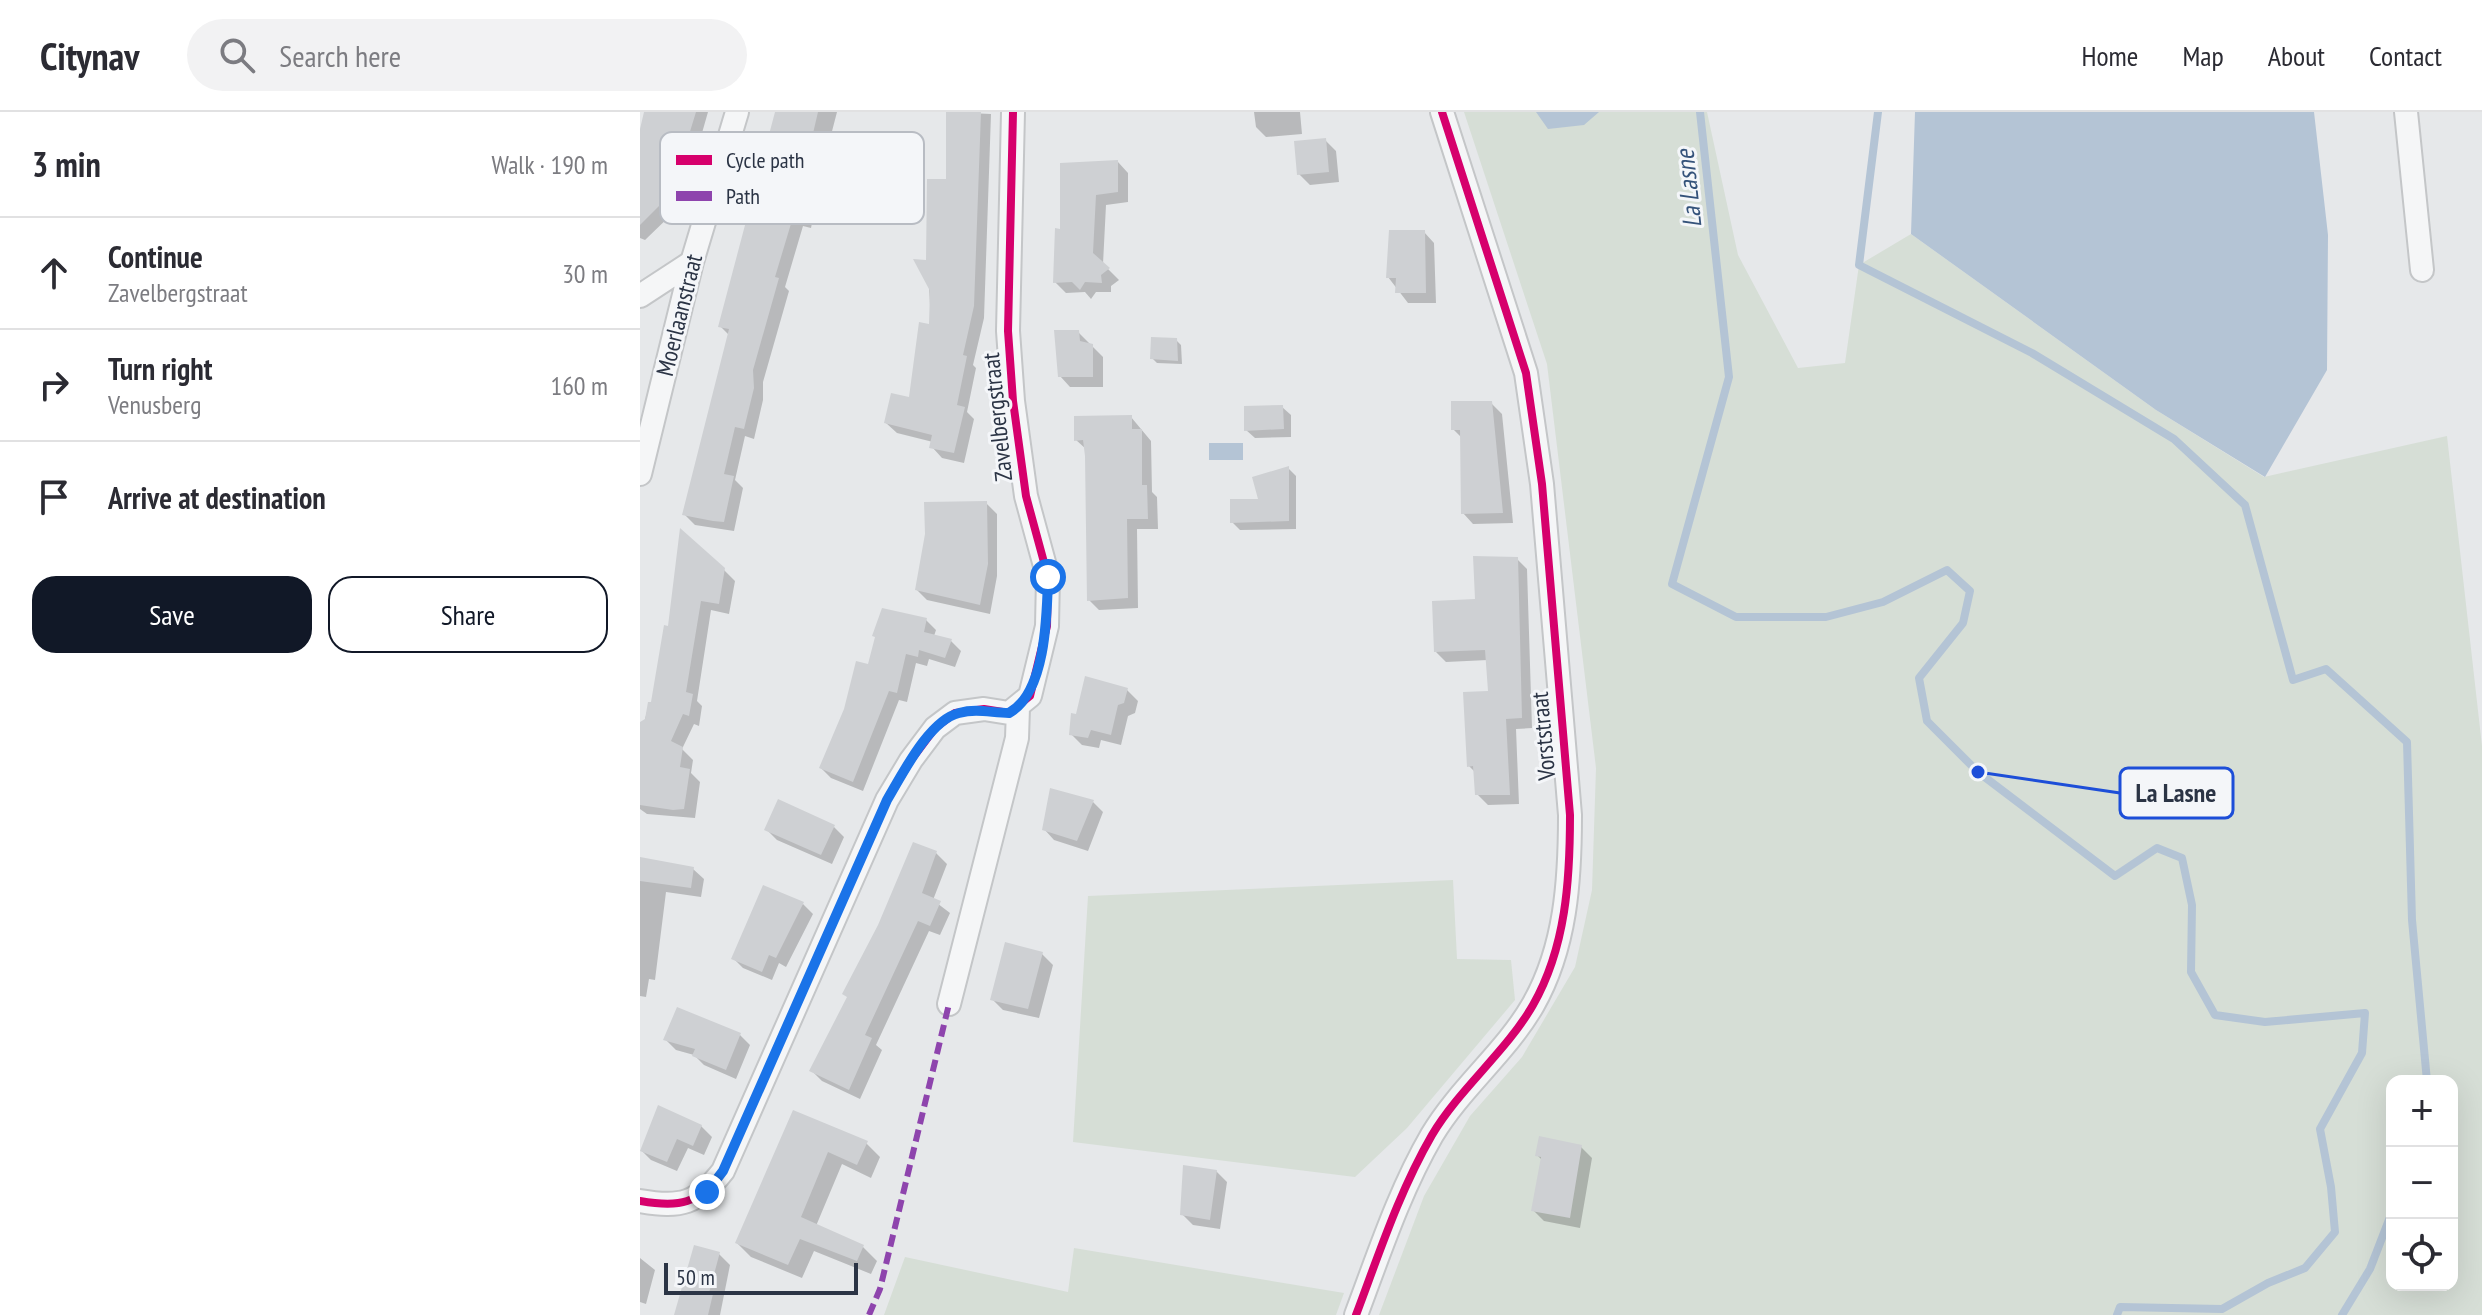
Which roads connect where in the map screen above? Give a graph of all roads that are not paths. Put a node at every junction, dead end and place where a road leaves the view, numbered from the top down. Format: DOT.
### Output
graph roads {
  1 [pos="737,112"];
  2 [pos="1013,112"];
  3 [pos="1442,112"];
  4 [pos="2406,112"];
  5 [pos="731,132"];
  6 [pos="703,224"];
  7 [pos="692,262"];
  8 [pos="2422,270"];
  9 [pos="640,296"];
  10 [pos="640,474"];
  11 [pos="1018,708"];
  12 [pos="949,1004"];
  13 [pos="640,1201"];
  14 [pos="1356,1315"];
  1 -- 5 [label="street, Moerlaanstraat"];
  2 -- 11 [label="street, Zavelbergstraat"];
  3 -- 14 [label="street, Vorststraat"];
  4 -- 8 [label="street"];
  6 -- 7 [label="street, Moerlaanstraat"];
  7 -- 9 [label="street"];
  7 -- 10 [label="street, Moerlaanstraat"];
  11 -- 12 [label="street, Zavelbergstraat"];
  11 -- 13 [label="street"];
}
